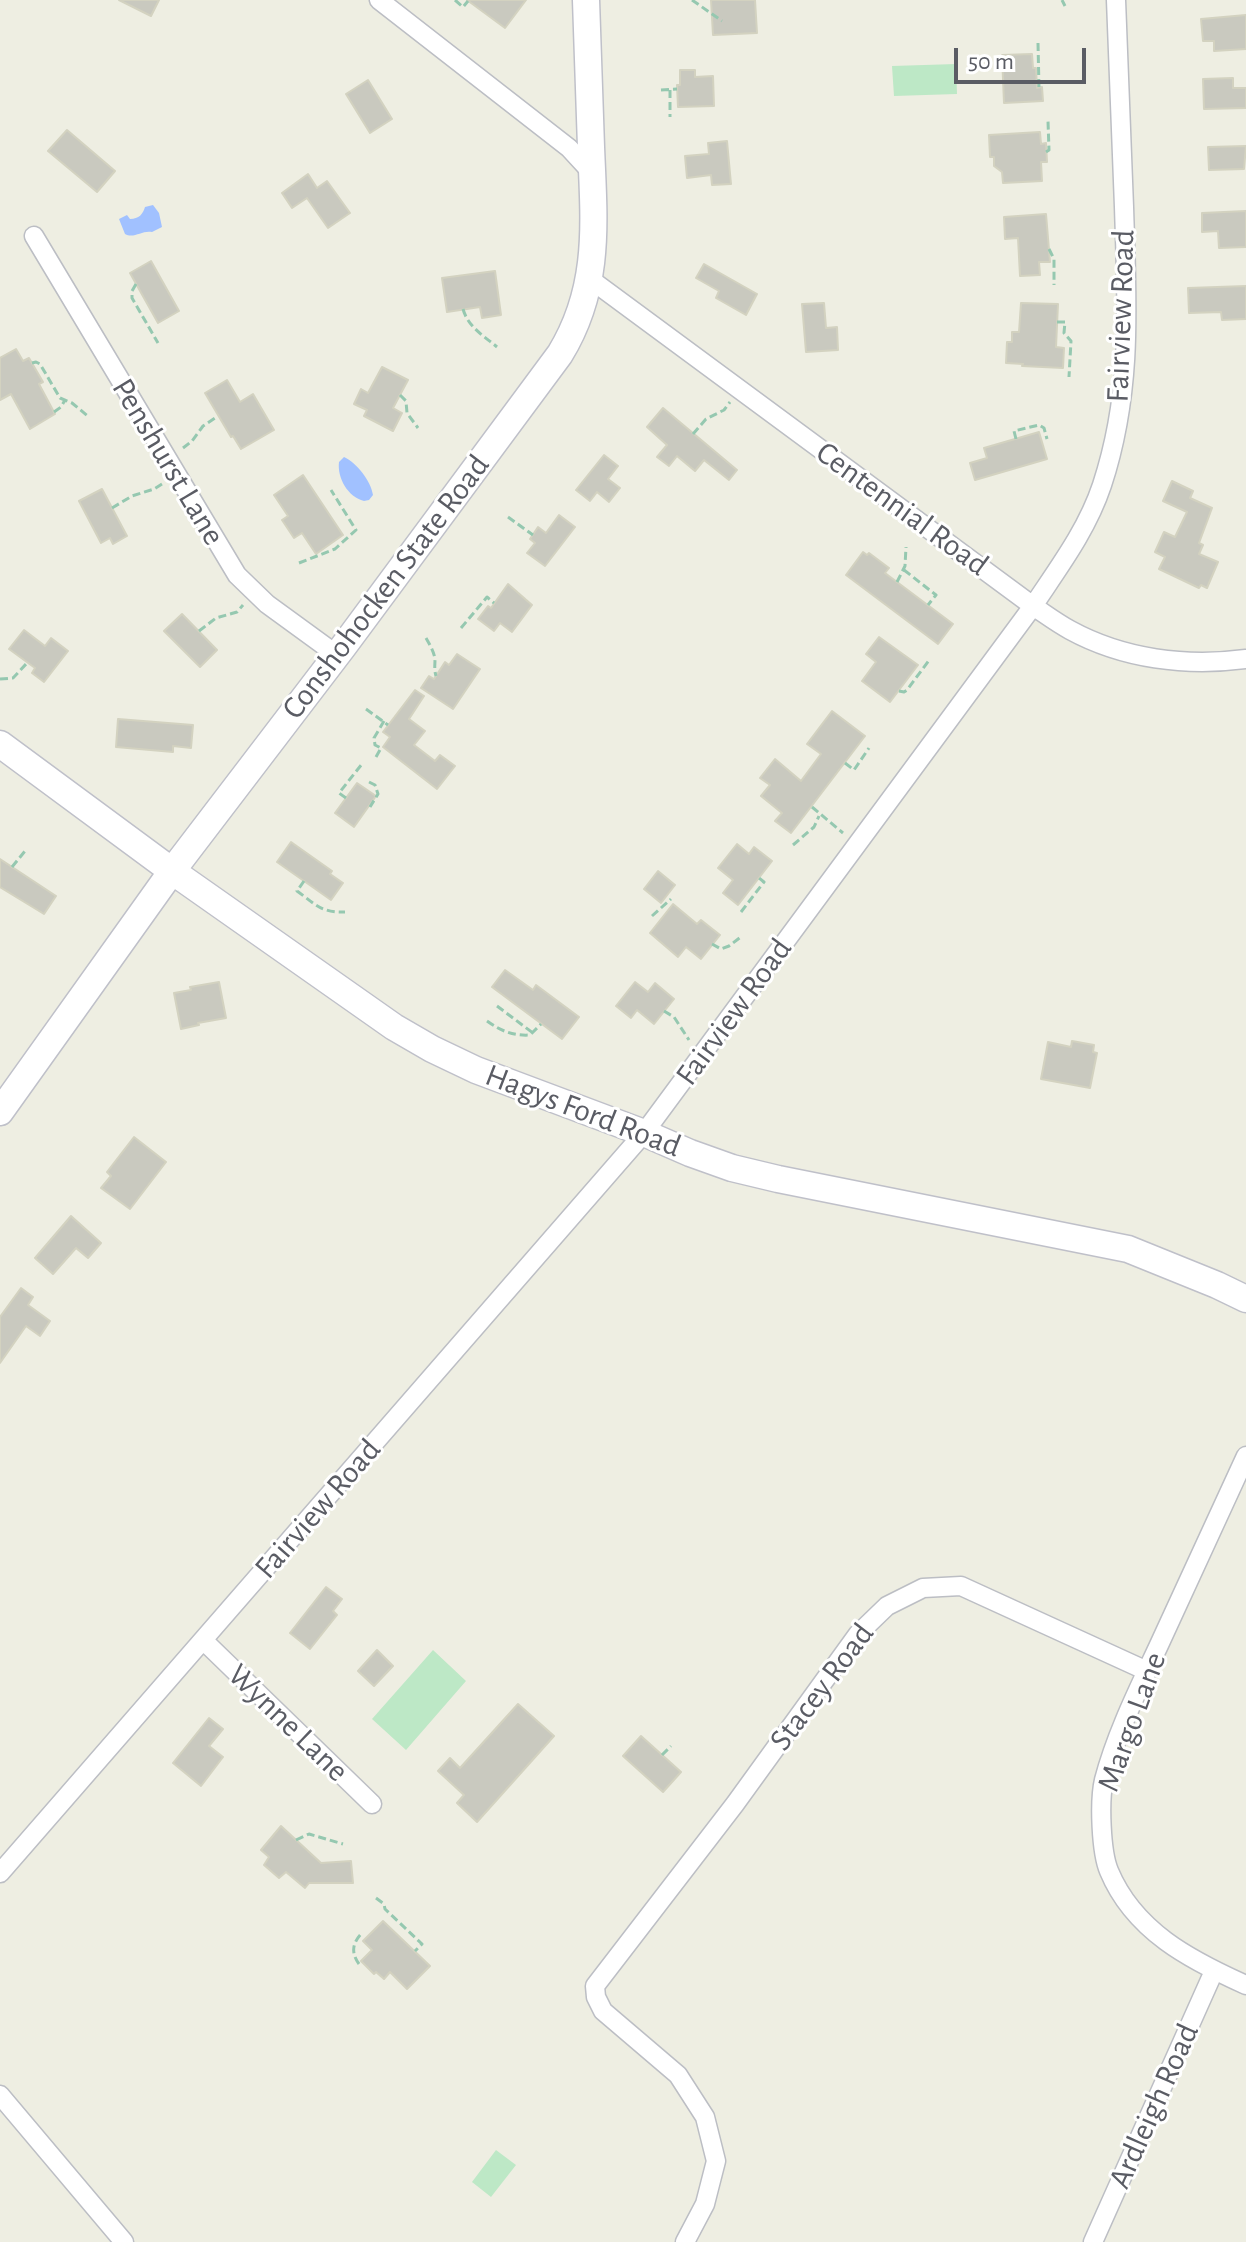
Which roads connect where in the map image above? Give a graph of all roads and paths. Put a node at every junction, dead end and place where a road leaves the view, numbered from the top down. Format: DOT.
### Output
graph roads {
  1 [pos="379,0"];
  2 [pos="455,0"];
  3 [pos="586,0"];
  4 [pos="692,0"];
  5 [pos="1062,0"];
  6 [pos="1116,0"];
  7 [pos="468,1"];
  8 [pos="1065,6"];
  9 [pos="722,21"];
  10 [pos="1038,43"];
  11 [pos="1039,88"];
  12 [pos="677,89"];
  13 [pos="661,90"];
  14 [pos="670,90"];
  15 [pos="670,117"];
  16 [pos="1048,121"];
  17 [pos="1046,152"];
  18 [pos="592,173"];
  19 [pos="34,236"];
  20 [pos="1049,249"];
  21 [pos="590,279"];
  22 [pos="136,284"];
  23 [pos="1054,285"];
  24 [pos="463,309"];
  25 [pos="1057,322"];
  26 [pos="158,343"];
  27 [pos="497,347"];
  28 [pos="32,363"];
  29 [pos="1069,377"];
  30 [pos="739,389"];
  31 [pos="400,395"];
  32 [pos="65,400"];
  33 [pos="54,412"];
  34 [pos="218,416"];
  35 [pos="89,417"];
  36 [pos="418,428"];
  37 [pos="693,434"];
  38 [pos="1016,439"];
  39 [pos="1047,439"];
  40 [pos="171,467"];
  41 [pos="331,490"];
  42 [pos="112,508"];
  43 [pos="508,517"];
  44 [pos="533,535"];
  45 [pos="906,547"];
  46 [pos="299,563"];
  47 [pos="904,570"];
  48 [pos="897,582"];
  49 [pos="255,594"];
  50 [pos="494,603"];
  51 [pos="928,605"];
  52 [pos="1033,606"];
  53 [pos="461,628"];
  54 [pos="199,631"];
  55 [pos="426,638"];
  56 [pos="337,655"];
  57 [pos="930,659"];
  58 [pos="1246,659"];
  59 [pos="27,663"];
  60 [pos="436,676"];
  61 [pos="0,679"];
  62 [pos="899,691"];
  63 [pos="366,709"];
  64 [pos="384,721"];
  65 [pos="388,725"];
  66 [pos="0,744"];
  67 [pos="869,748"];
  68 [pos="376,757"];
  69 [pos="845,763"];
  70 [pos="362,764"];
  71 [pos="369,782"];
  72 [pos="346,798"];
  73 [pos="370,807"];
  74 [pos="812,807"];
  75 [pos="819,815"];
  76 [pos="858,844"];
  77 [pos="793,845"];
  78 [pos="25,851"];
  79 [pos="12,867"];
  80 [pos="172,871"];
  81 [pos="759,878"];
  82 [pos="304,881"];
  83 [pos="671,899"];
  84 [pos="345,912"];
  85 [pos="741,912"];
  86 [pos="652,916"];
  87 [pos="742,936"];
  88 [pos="712,944"];
  89 [pos="497,1006"];
  90 [pos="664,1011"];
  91 [pos="487,1021"];
  92 [pos="541,1024"];
  93 [pos="533,1033"];
  94 [pos="703,1054"];
  95 [pos="0,1112"];
  96 [pos="644,1133"];
  97 [pos="1246,1299"];
  98 [pos="1246,1456"];
  99 [pos="204,1641"];
  100 [pos="1147,1671"];
  101 [pos="671,1746"];
  102 [pos="662,1755"];
  103 [pos="372,1804"];
  104 [pos="296,1840"];
  105 [pos="343,1844"];
  106 [pos="0,1873"];
  107 [pos="376,1898"];
  108 [pos="362,1933"];
  109 [pos="415,1951"];
  110 [pos="359,1964"];
  111 [pos="1214,1971"];
  112 [pos="1246,1985"];
  113 [pos="0,2095"];
  114 [pos="124,2242"];
  115 [pos="685,2242"];
  116 [pos="1093,2242"];
  1 -- 18 [label="street"];
  2 -- 7 [label="path"];
  3 -- 18 [label="street, Conshohocken State Road"];
  4 -- 9 [label="path"];
  5 -- 8 [label="path"];
  6 -- 52 [label="street, Fairview Road"];
  10 -- 11 [label="path"];
  12 -- 14 [label="path"];
  13 -- 14 [label="path"];
  14 -- 15 [label="path"];
  16 -- 17 [label="path"];
  18 -- 21 [label="street, Conshohocken State Road"];
  19 -- 40 [label="street, Penshurst Lane"];
  20 -- 23 [label="path"];
  21 -- 30 [label="street, Centennial Road"];
  21 -- 56 [label="street, Conshohocken State Road"];
  22 -- 26 [label="path"];
  24 -- 27 [label="path"];
  25 -- 29 [label="path"];
  28 -- 32 [label="path"];
  30 -- 37 [label="path"];
  30 -- 52 [label="street, Centennial Road"];
  31 -- 36 [label="path"];
  32 -- 33 [label="path"];
  32 -- 35 [label="path"];
  34 -- 40 [label="path"];
  38 -- 39 [label="path"];
  40 -- 42 [label="path"];
  40 -- 49 [label="street, Penshurst Lane"];
  41 -- 46 [label="path"];
  43 -- 44 [label="path"];
  45 -- 47 [label="path"];
  47 -- 48 [label="path"];
  47 -- 51 [label="path"];
  49 -- 54 [label="path"];
  49 -- 56 [label="street, Penshurst Lane"];
  50 -- 53 [label="path"];
  52 -- 58 [label="street, Centennial Road"];
  52 -- 76 [label="street, Fairview Road"];
  55 -- 60 [label="path"];
  56 -- 80 [label="street, Conshohocken State Road"];
  57 -- 62 [label="path"];
  59 -- 61 [label="path"];
  63 -- 64 [label="path"];
  64 -- 65 [label="path"];
  64 -- 68 [label="path"];
  66 -- 80 [label="street, Hagys Ford Road"];
  67 -- 69 [label="path"];
  70 -- 72 [label="path"];
  71 -- 73 [label="path"];
  74 -- 75 [label="path"];
  75 -- 76 [label="path"];
  75 -- 77 [label="path"];
  76 -- 94 [label="street, Fairview Road"];
  78 -- 79 [label="path"];
  80 -- 95 [label="street, Conshohocken State Road"];
  80 -- 96 [label="street, Hagys Ford Road"];
  81 -- 85 [label="path"];
  82 -- 84 [label="path"];
  83 -- 86 [label="path"];
  87 -- 88 [label="path"];
  89 -- 93 [label="path"];
  90 -- 94 [label="path"];
  91 -- 93 [label="path"];
  92 -- 93 [label="path"];
  94 -- 96 [label="street, Fairview Road"];
  96 -- 97 [label="street, Hagys Ford Road"];
  96 -- 99 [label="street, Fairview Road"];
  98 -- 100 [label="street, Margo Lane"];
  99 -- 103 [label="street, Wynne Lane"];
  99 -- 106 [label="street, Fairview Road"];
  100 -- 111 [label="street, Margo Lane"];
  100 -- 115 [label="street, Stacey Road"];
  101 -- 102 [label="path"];
  104 -- 105 [label="path"];
  107 -- 109 [label="path"];
  108 -- 110 [label="path"];
  111 -- 112 [label="street, Margo Lane"];
  111 -- 116 [label="street, Ardleigh Road"];
  113 -- 114 [label="street"];
}
